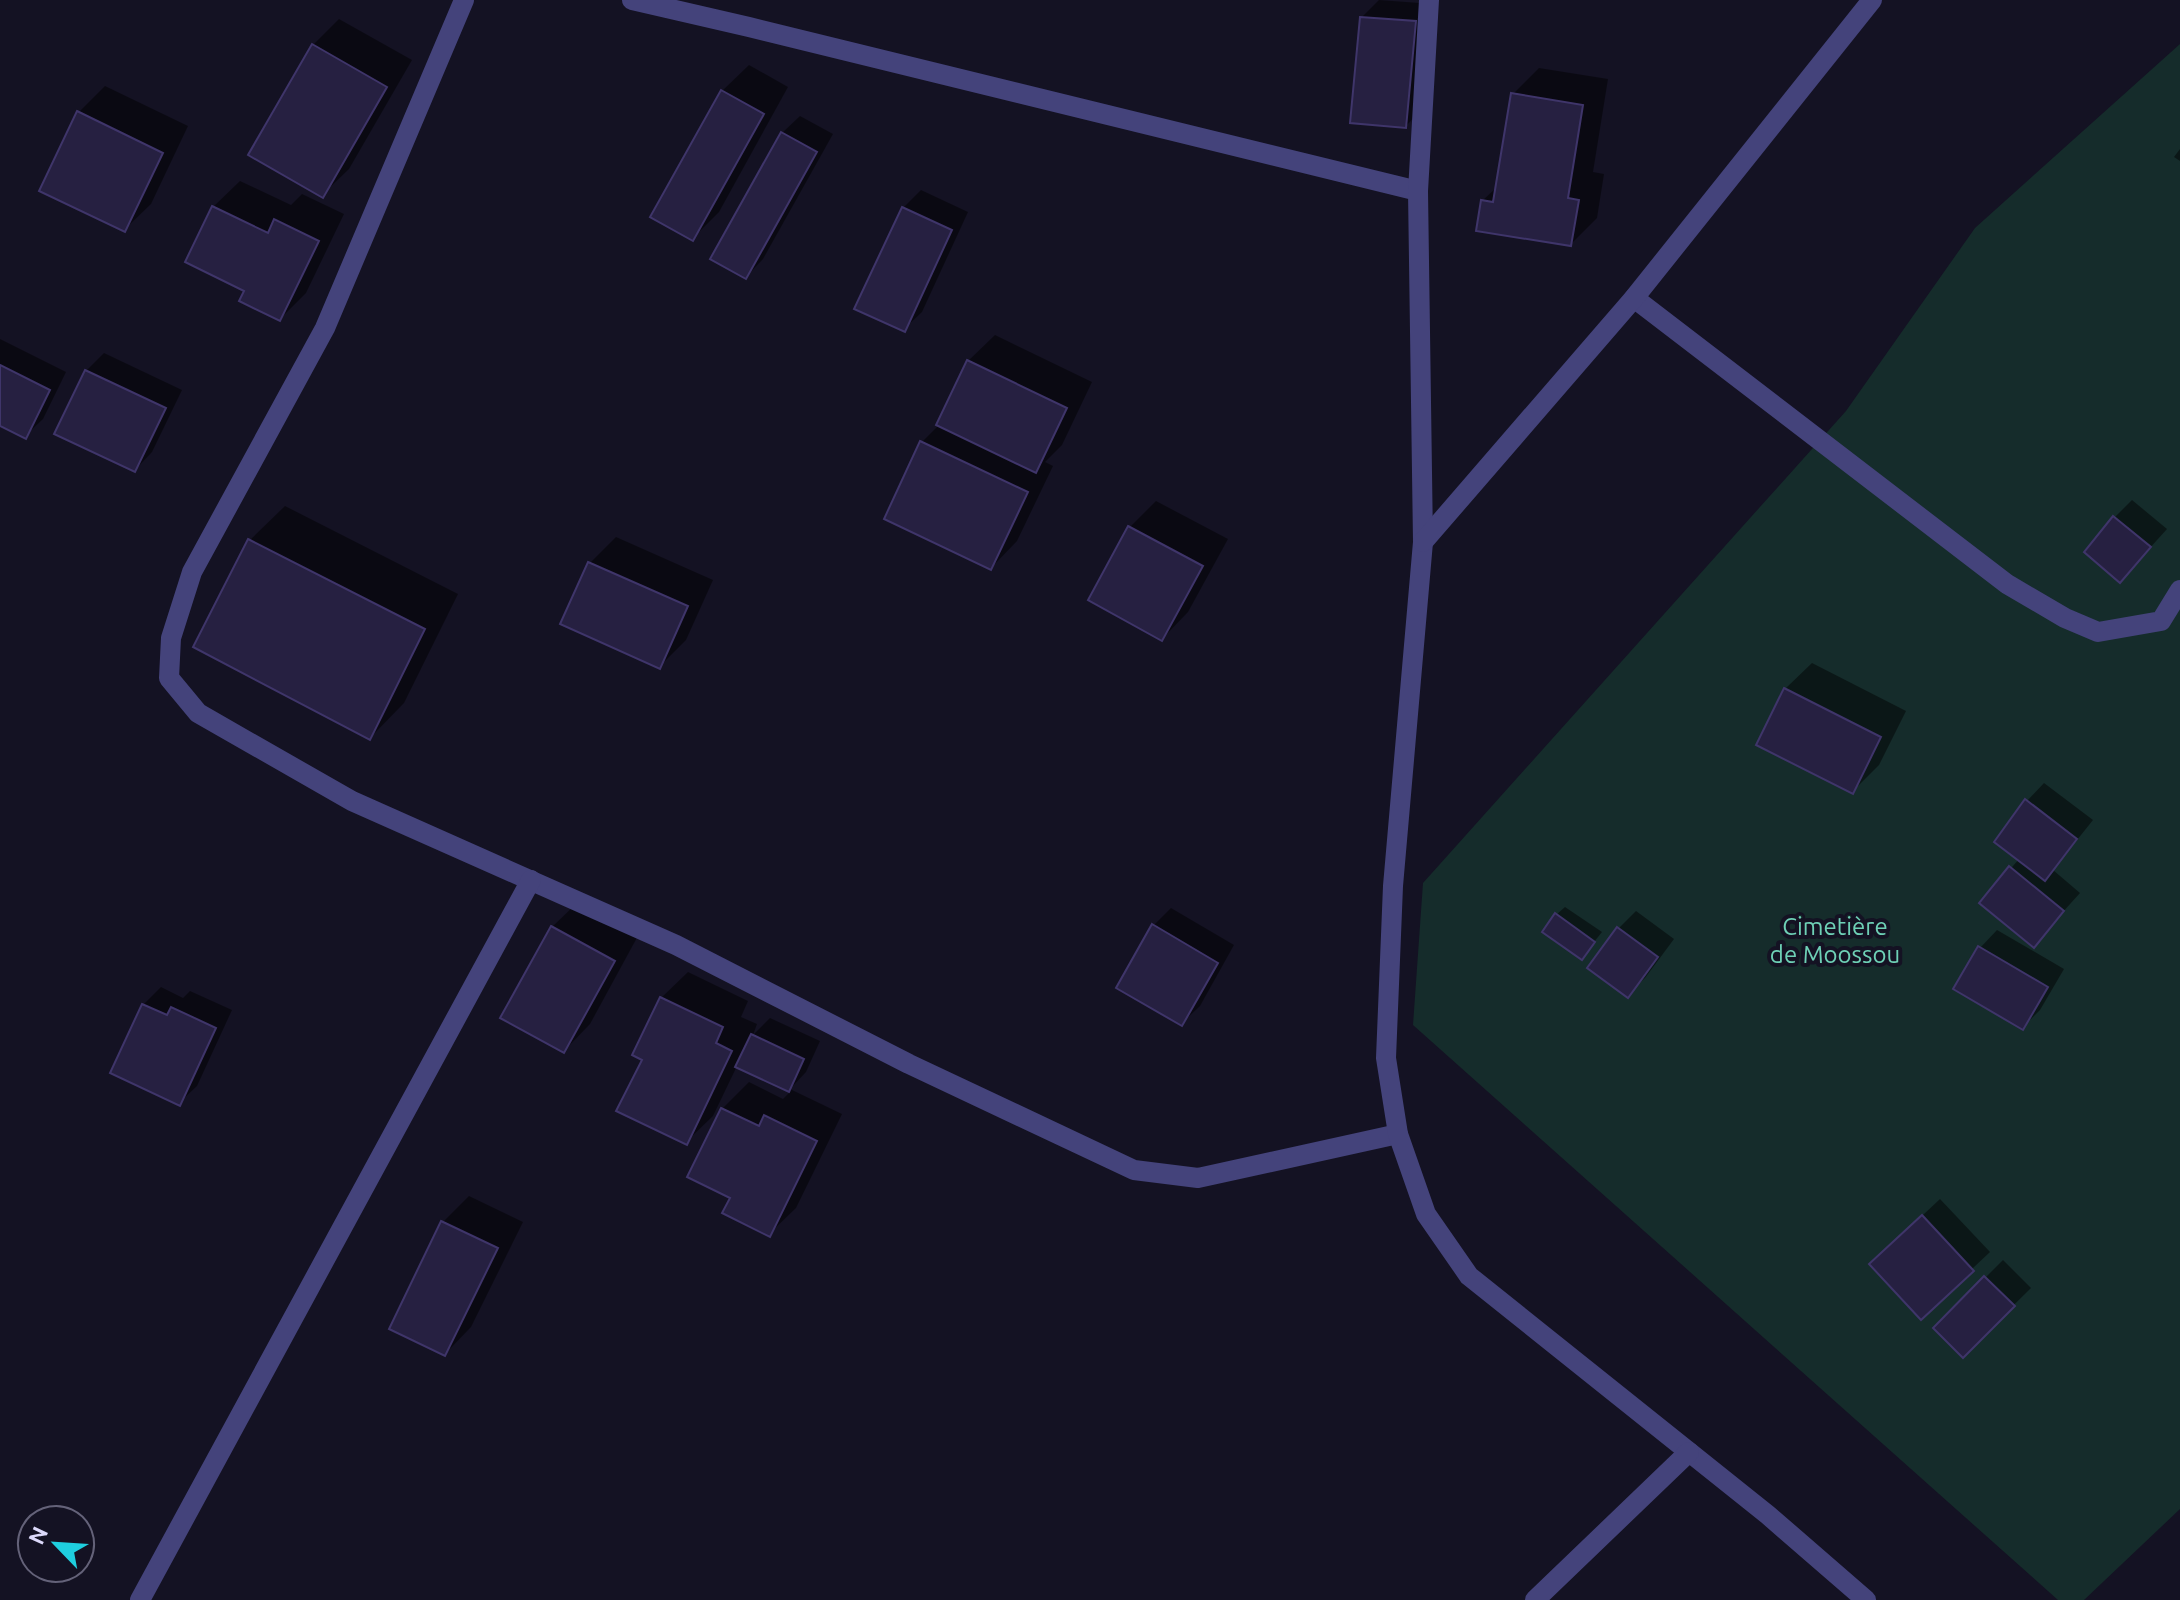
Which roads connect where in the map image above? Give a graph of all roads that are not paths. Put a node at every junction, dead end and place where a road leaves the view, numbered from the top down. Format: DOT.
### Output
graph roads {
  1 [pos="464,0"];
  2 [pos="632,0"];
  3 [pos="1429,0"];
  4 [pos="1872,0"];
  5 [pos="1418,191"];
  6 [pos="1634,298"];
  7 [pos="1423,542"];
  8 [pos="2180,590"];
  9 [pos="531,880"];
  10 [pos="1398,1134"];
  11 [pos="1689,1452"];
  12 [pos="140,1600"];
  13 [pos="1535,1600"];
  14 [pos="1866,1600"];
  1 -- 9 [label="street"];
  2 -- 5 [label="street"];
  3 -- 5 [label="street"];
  4 -- 6 [label="street"];
  5 -- 7 [label="street"];
  6 -- 7 [label="street"];
  6 -- 8 [label="street"];
  7 -- 10 [label="street"];
  9 -- 10 [label="street"];
  9 -- 12 [label="street"];
  10 -- 11 [label="street"];
  11 -- 13 [label="street"];
  11 -- 14 [label="street"];
}
